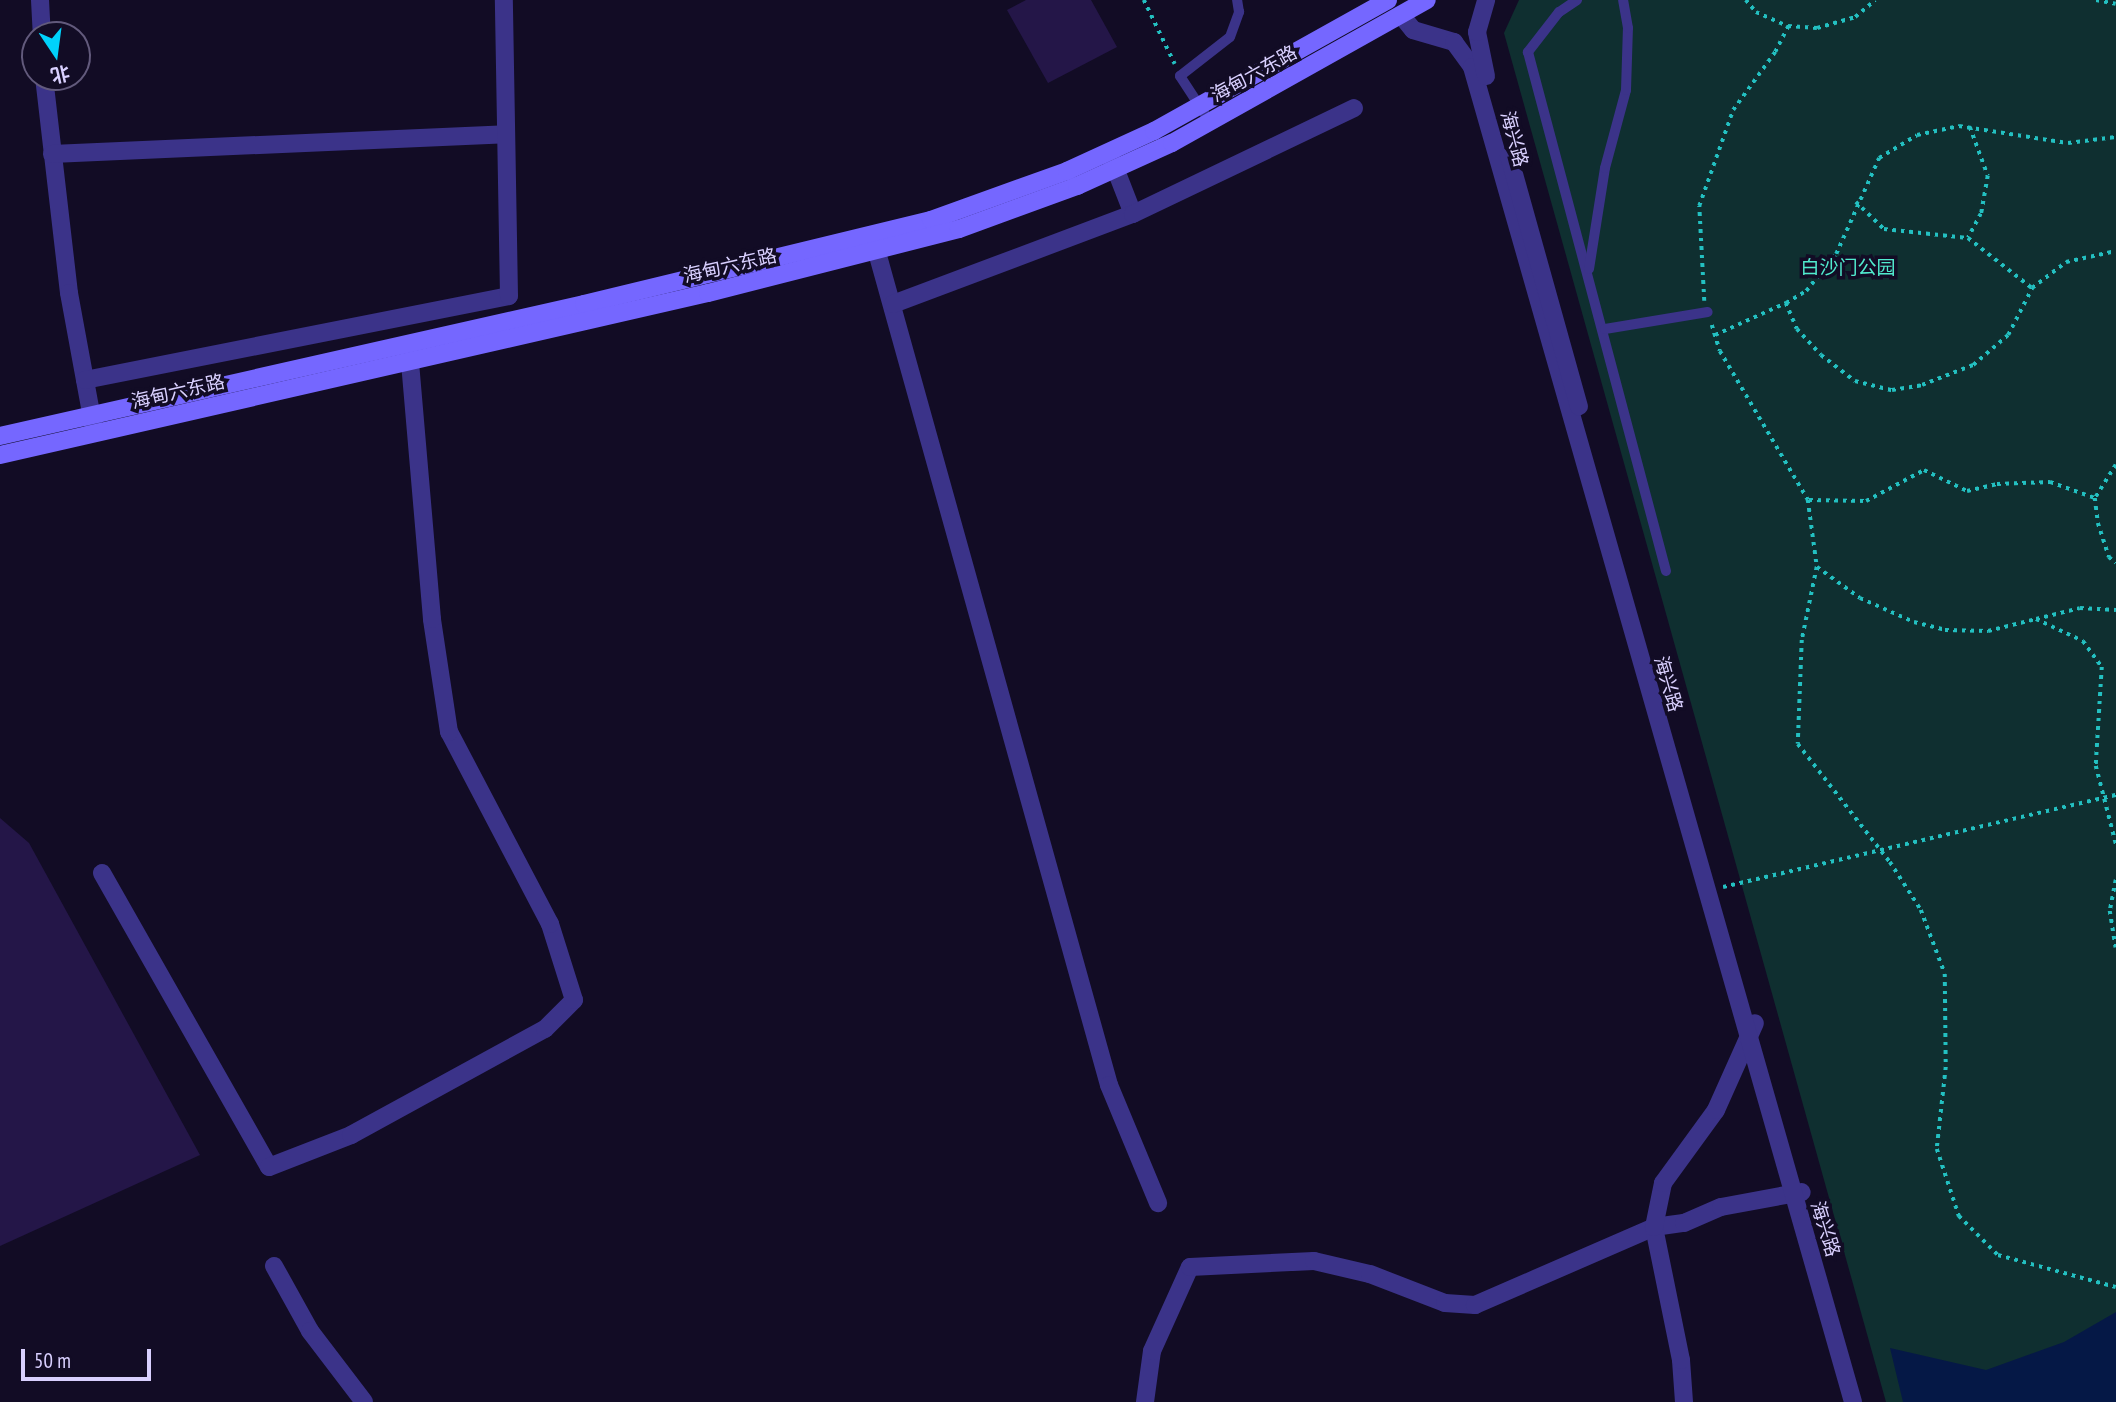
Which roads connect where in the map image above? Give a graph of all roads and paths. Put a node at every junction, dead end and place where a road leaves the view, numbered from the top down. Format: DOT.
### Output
graph roads {
  1 [pos="40,0"];
  2 [pos="504,0"];
  3 [pos="1144,0"];
  4 [pos="1237,0"];
  5 [pos="1388,0"];
  6 [pos="1427,0"];
  7 [pos="1486,0"];
  8 [pos="1577,0"];
  9 [pos="1623,0"];
  10 [pos="1746,0"];
  11 [pos="1875,0"];
  12 [pos="2096,0"];
  13 [pos="2116,4"];
  14 [pos="1401,15"];
  15 [pos="41,21"];
  16 [pos="1788,26"];
  17 [pos="1180,76"];
  18 [pos="45,91"];
  19 [pos="1354,108"];
  20 [pos="1204,116"];
  21 [pos="1970,127"];
  22 [pos="506,134"];
  23 [pos="2116,137"];
  24 [pos="1108,152"];
  25 [pos="51,154"];
  26 [pos="1115,169"];
  27 [pos="1856,202"];
  28 [pos="1133,214"];
  29 [pos="1968,238"];
  30 [pos="875,244"];
  31 [pos="2116,251"];
  32 [pos="1589,274"];
  33 [pos="2032,288"];
  34 [pos="1786,303"];
  35 [pos="893,304"];
  36 [pos="1708,313"];
  37 [pos="1605,329"];
  38 [pos="1715,335"];
  39 [pos="409,352"];
  40 [pos="85,380"];
  41 [pos="93,424"];
  42 [pos="0,436"];
  43 [pos="0,455"];
  44 [pos="2116,465"];
  45 [pos="2095,498"];
  46 [pos="1808,500"];
  47 [pos="2116,563"];
  48 [pos="1817,567"];
  49 [pos="1666,571"];
  50 [pos="2116,610"];
  51 [pos="2036,619"];
  52 [pos="2116,795"];
  53 [pos="2105,798"];
  54 [pos="2116,844"];
  55 [pos="1880,850"];
  56 [pos="102,873"];
  57 [pos="2116,880"];
  58 [pos="1717,888"];
  59 [pos="2116,948"];
  60 [pos="1752,1031"];
  61 [pos="1797,1192"];
  62 [pos="1158,1203"];
  63 [pos="1654,1227"];
  64 [pos="274,1266"];
  65 [pos="2116,1287"];
  66 [pos="364,1402"];
  67 [pos="1145,1402"];
  68 [pos="1684,1402"];
  69 [pos="1853,1402"];
  70 [pos="1863,1402"];
  1 -- 15 [label="street"];
  2 -- 22 [label="street"];
  3 -- 17 [label="path"];
  4 -- 17 [label="lane"];
  5 -- 20 [label="main road, 海甸六东路"];
  6 -- 14 [label="main road, 海甸六东路"];
  7 -- 58 [label="street, 海兴路"];
  8 -- 32 [label="lane"];
  9 -- 32 [label="lane"];
  10 -- 16 [label="path"];
  11 -- 16 [label="path"];
  12 -- 13 [label="path"];
  14 -- 20 [label="main road, 海甸六东路"];
  14 -- 60 [label="street, 海兴路"];
  16 -- 36 [label="path"];
  17 -- 20 [label="lane"];
  18 -- 25 [label="street"];
  19 -- 28 [label="street"];
  20 -- 24 [label="main road, 海甸六东路"];
  20 -- 26 [label="main road, 海甸六东路"];
  21 -- 23 [label="path"];
  21 -- 27 [label="path"];
  21 -- 29 [label="path"];
  22 -- 25 [label="street"];
  22 -- 40 [label="street"];
  24 -- 26 [label="street"];
  24 -- 30 [label="main road, 海甸六东路"];
  25 -- 40 [label="street"];
  26 -- 28 [label="street"];
  26 -- 30 [label="main road, 海甸六东路"];
  27 -- 29 [label="path"];
  27 -- 34 [label="path"];
  28 -- 35 [label="street"];
  29 -- 33 [label="path"];
  30 -- 35 [label="street"];
  30 -- 39 [label="main road, 海甸六东路"];
  31 -- 33 [label="path"];
  32 -- 37 [label="lane"];
  33 -- 34 [label="path"];
  34 -- 38 [label="path"];
  35 -- 62 [label="street"];
  36 -- 37 [label="lane"];
  36 -- 38 [label="path"];
  37 -- 49 [label="lane"];
  38 -- 46 [label="path"];
  39 -- 41 [label="main road, 海甸六东路"];
  39 -- 56 [label="street"];
  40 -- 41 [label="street"];
  41 -- 42 [label="main road, 海甸六东路"];
  41 -- 43 [label="main road, 海甸六东路"];
  44 -- 45 [label="path"];
  45 -- 46 [label="path"];
  45 -- 47 [label="path"];
  46 -- 48 [label="path"];
  48 -- 51 [label="path"];
  48 -- 55 [label="path"];
  50 -- 51 [label="path"];
  51 -- 53 [label="path"];
  52 -- 53 [label="path"];
  53 -- 54 [label="path"];
  53 -- 55 [label="path"];
  55 -- 58 [label="path"];
  55 -- 65 [label="path"];
  57 -- 59 [label="path"];
  58 -- 60 [label="street, 海兴路"];
  60 -- 61 [label="street, 海兴路"];
  60 -- 63 [label="street"];
  61 -- 63 [label="street"];
  61 -- 69 [label="street, 海兴路"];
  61 -- 70 [label="street, 海兴路"];
  63 -- 67 [label="street"];
  63 -- 68 [label="street"];
  64 -- 66 [label="street"];
}
